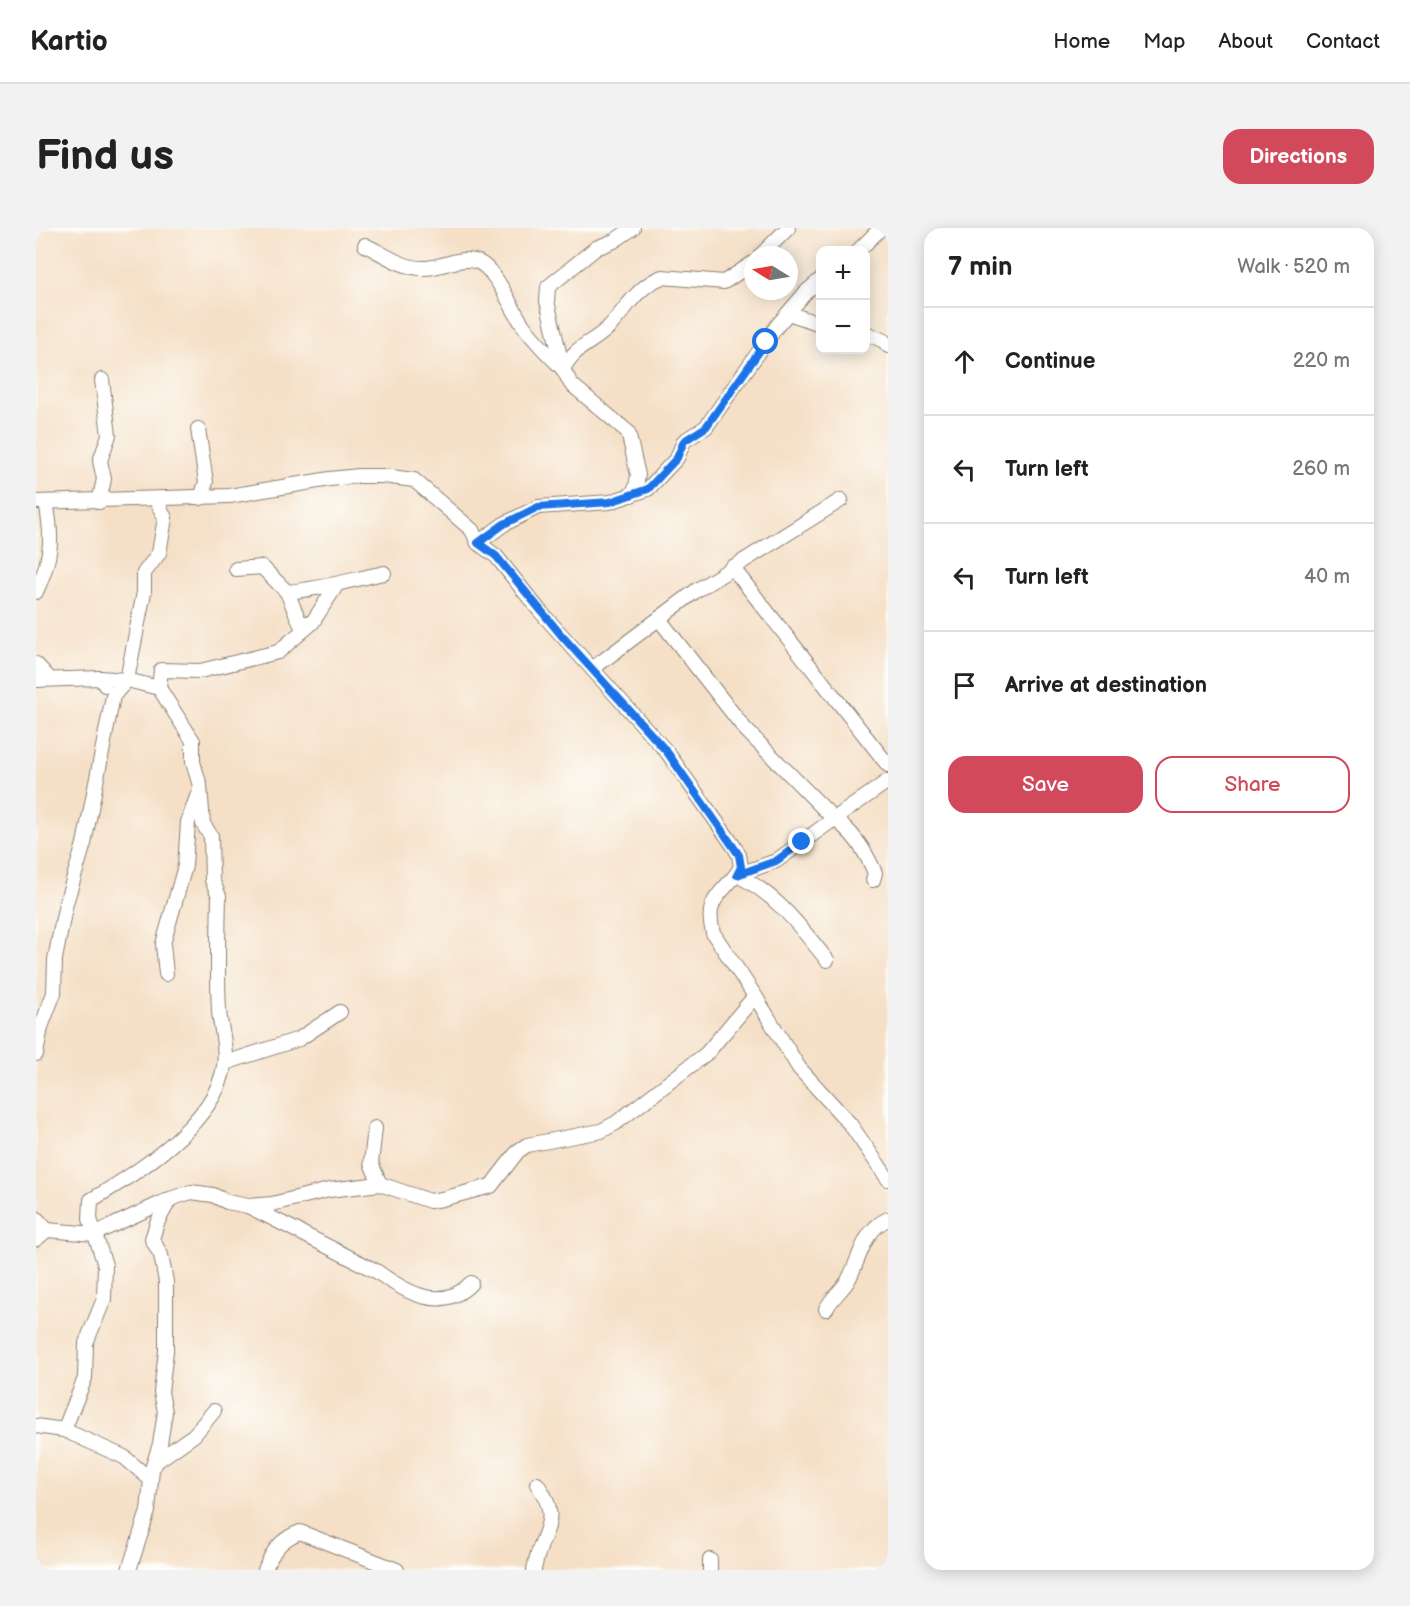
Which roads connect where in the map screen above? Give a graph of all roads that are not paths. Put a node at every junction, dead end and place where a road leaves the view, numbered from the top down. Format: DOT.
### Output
graph roads {
  1 [pos="633,228"];
  2 [pos="788,228"];
  3 [pos="881,228"];
  4 [pos="365,245"];
  5 [pos="770,246"];
  6 [pos="863,246"];
  7 [pos="744,269"];
  8 [pos="816,284"];
  9 [pos="788,313"];
  10 [pos="816,323"];
  11 [pos="870,335"];
  12 [pos="888,346"];
  13 [pos="563,369"];
  14 [pos="102,380"];
  15 [pos="198,429"];
  16 [pos="631,495"];
  17 [pos="201,498"];
  18 [pos="156,500"];
  19 [pos="841,500"];
  20 [pos="41,502"];
  21 [pos="99,502"];
  22 [pos="478,543"];
  23 [pos="732,567"];
  24 [pos="236,569"];
  25 [pos="384,573"];
  26 [pos="336,586"];
  27 [pos="36,592"];
  28 [pos="287,592"];
  29 [pos="659,619"];
  30 [pos="303,628"];
  31 [pos="36,664"];
  32 [pos="592,669"];
  33 [pos="100,678"];
  34 [pos="42,679"];
  35 [pos="127,680"];
  36 [pos="159,688"];
  37 [pos="113,696"];
  38 [pos="888,765"];
  39 [pos="888,781"];
  40 [pos="200,786"];
  41 [pos="834,819"];
  42 [pos="737,875"];
  43 [pos="873,880"];
  44 [pos="827,960"];
  45 [pos="166,974"];
  46 [pos="755,996"];
  47 [pos="340,1012"];
  48 [pos="36,1054"];
  49 [pos="225,1063"];
  50 [pos="375,1128"];
  51 [pos="888,1179"];
  52 [pos="380,1184"];
  53 [pos="170,1199"];
  54 [pos="249,1206"];
  55 [pos="36,1218"];
  56 [pos="888,1219"];
  57 [pos="41,1234"];
  58 [pos="94,1234"];
  59 [pos="471,1283"];
  60 [pos="826,1309"];
  61 [pos="214,1411"];
  62 [pos="36,1426"];
  63 [pos="64,1430"];
  64 [pos="152,1474"];
  65 [pos="537,1484"];
  66 [pos="129,1570"];
  67 [pos="265,1570"];
  68 [pos="397,1570"];
  69 [pos="534,1570"];
  1 -- 13 [label="street"];
  2 -- 5 [label="street"];
  3 -- 6 [label="street"];
  4 -- 13 [label="street"];
  7 -- 13 [label="street"];
  8 -- 9 [label="street"];
  9 -- 10 [label="street"];
  9 -- 16 [label="street"];
  11 -- 12 [label="street"];
  13 -- 16 [label="street"];
  14 -- 21 [label="street"];
  15 -- 17 [label="street"];
  16 -- 22 [label="street"];
  17 -- 18 [label="street"];
  17 -- 22 [label="street"];
  18 -- 21 [label="street"];
  18 -- 35 [label="street"];
  19 -- 23 [label="street"];
  20 -- 21 [label="street"];
  20 -- 27 [label="street"];
  22 -- 32 [label="street"];
  23 -- 29 [label="street"];
  23 -- 38 [label="street"];
  24 -- 28 [label="street"];
  25 -- 26 [label="street"];
  26 -- 28 [label="street"];
  26 -- 30 [label="street"];
  28 -- 30 [label="street"];
  29 -- 32 [label="street"];
  29 -- 41 [label="street"];
  30 -- 36 [label="street"];
  31 -- 34 [label="street"];
  32 -- 42 [label="street"];
  33 -- 34 [label="street"];
  33 -- 35 [label="street"];
  33 -- 37 [label="street"];
  35 -- 36 [label="street"];
  35 -- 37 [label="street"];
  36 -- 40 [label="street"];
  37 -- 48 [label="street"];
  39 -- 41 [label="street"];
  40 -- 45 [label="street"];
  40 -- 49 [label="street"];
  41 -- 42 [label="street"];
  41 -- 43 [label="street"];
  42 -- 44 [label="street"];
  42 -- 46 [label="street"];
  46 -- 51 [label="street"];
  46 -- 52 [label="street"];
  47 -- 49 [label="street"];
  49 -- 58 [label="street"];
  50 -- 52 [label="street"];
  52 -- 54 [label="street"];
  53 -- 54 [label="street"];
  53 -- 58 [label="street"];
  53 -- 64 [label="street"];
  54 -- 59 [label="street"];
  55 -- 57 [label="street"];
  56 -- 60 [label="street"];
  57 -- 58 [label="street"];
  58 -- 63 [label="street"];
  61 -- 64 [label="street"];
  62 -- 63 [label="street"];
  63 -- 64 [label="street"];
  64 -- 66 [label="street"];
  65 -- 69 [label="street"];
  67 -- 68 [label="street"];
}
